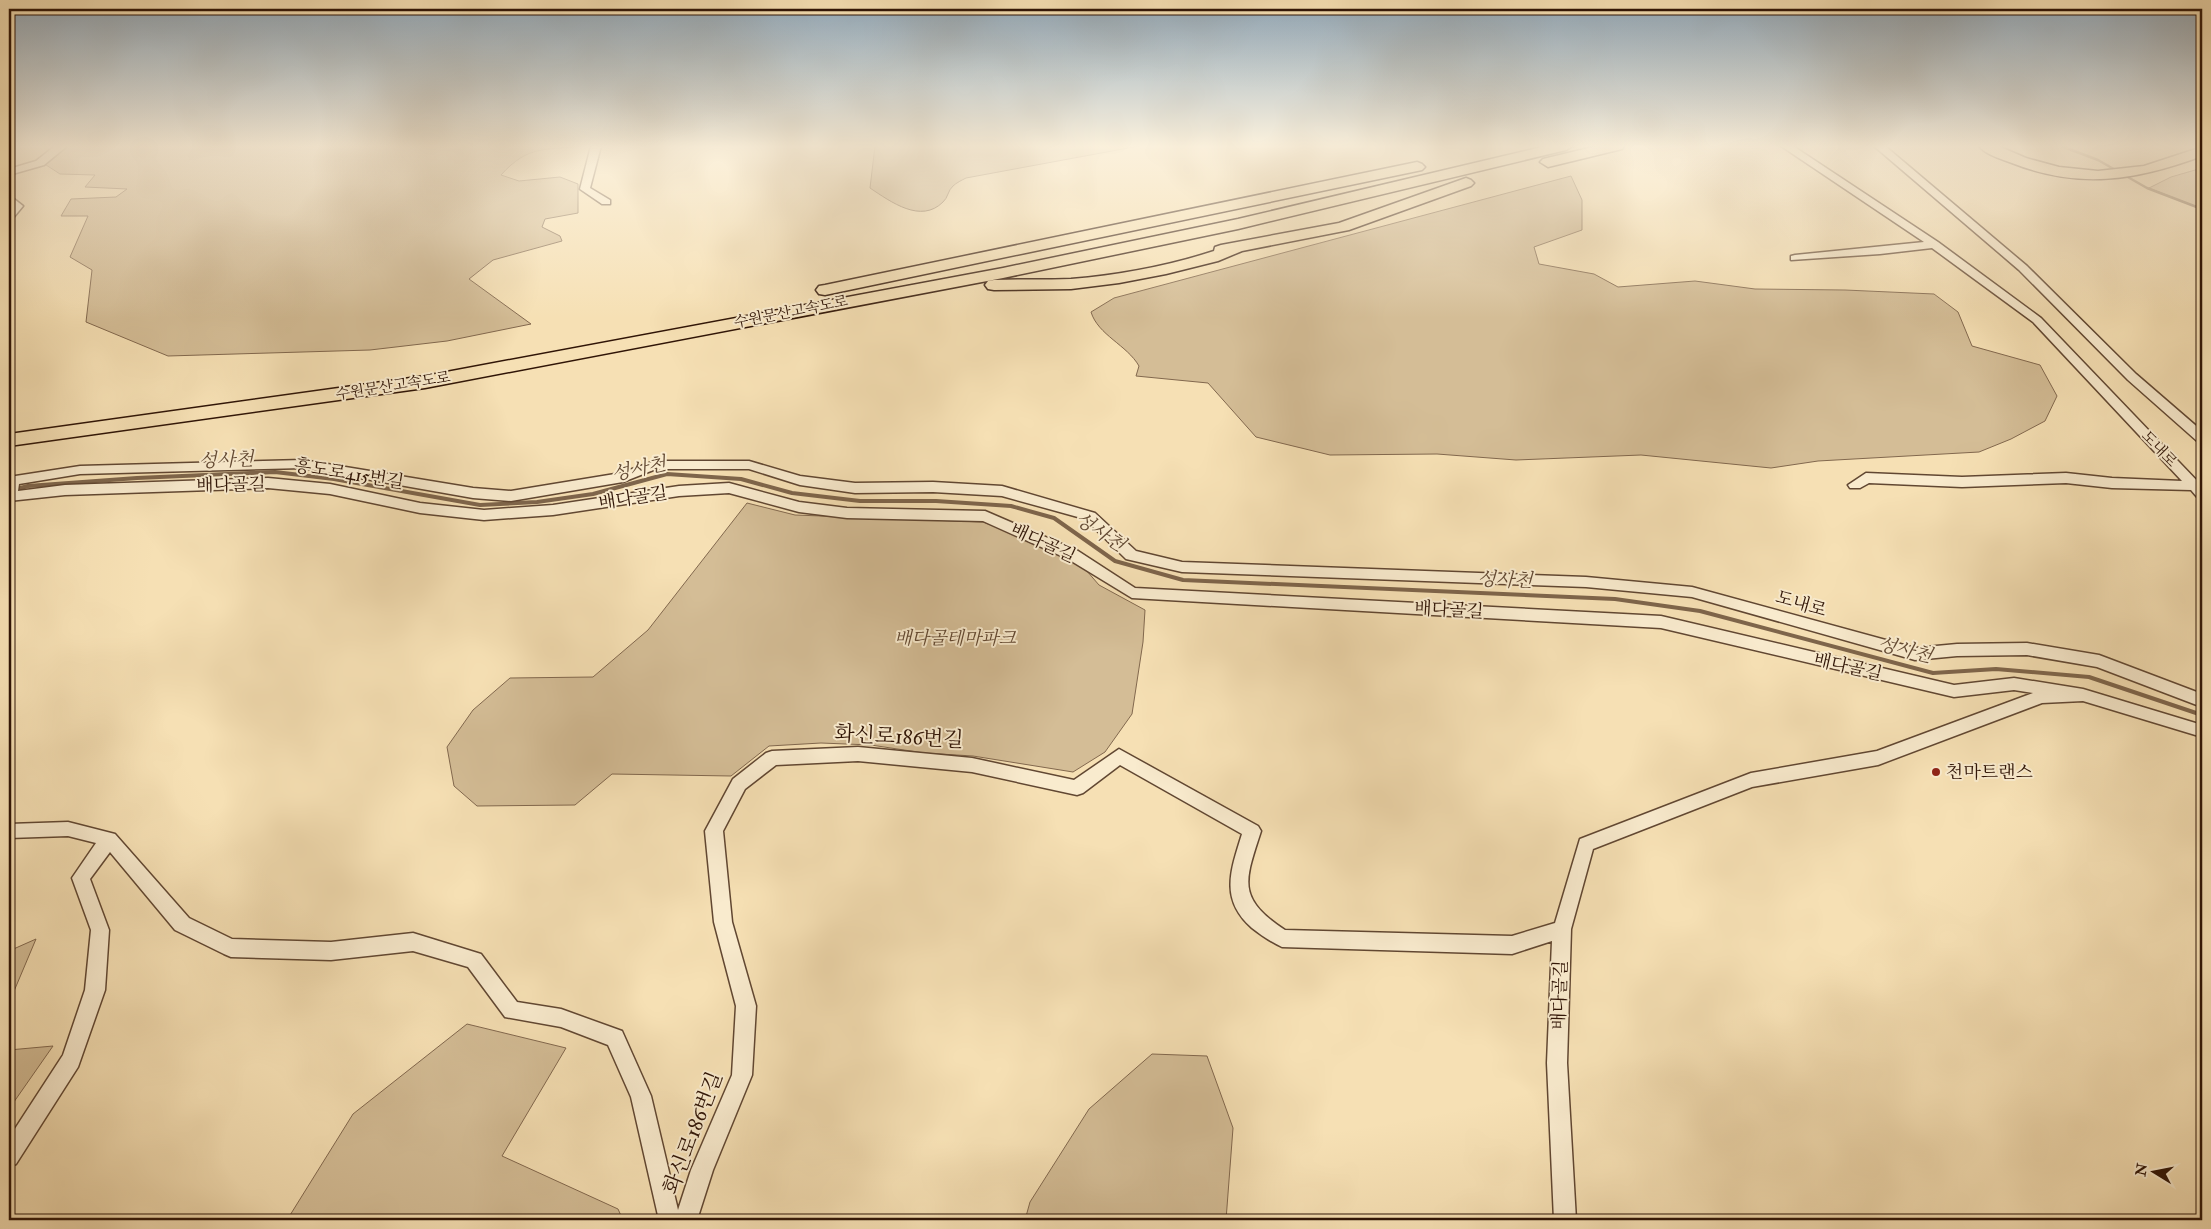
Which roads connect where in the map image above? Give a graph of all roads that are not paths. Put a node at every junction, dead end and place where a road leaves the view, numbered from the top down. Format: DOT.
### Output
graph roads {
  1 [pos="15,203"];
  2 [pos="1229,203"];
  3 [pos="1325,203"];
  4 [pos="1375,203"];
  5 [pos="1410,203"];
  6 [pos="1873,203"];
  7 [pos="1947,203"];
  8 [pos="9,216"];
  9 [pos="1934,244"];
  10 [pos="1234,250"];
  11 [pos="1795,258"];
  12 [pos="616,350"];
  13 [pos="9,425"];
  14 [pos="2202,438"];
  15 [pos="9,440"];
  16 [pos="655,465"];
  17 [pos="1855,485"];
  18 [pos="11,489"];
  19 [pos="2198,490"];
  20 [pos="2083,695"];
  21 [pos="2202,701"];
  22 [pos="2202,732"];
  23 [pos="9,831"];
  24 [pos="109,838"];
  25 [pos="1562,929"];
  26 [pos="9,1157"];
  27 [pos="670,1220"];
  28 [pos="686,1220"];
  29 [pos="1565,1220"];
  1 -- 8 [label="street"];
  2 -- 13 [label="highway, 수원문산고속도로"];
  3 -- 12 [label="highway, 수원문산고속도로"];
  4 -- 10 [label="highway"];
  5 -- 10 [label="highway"];
  6 -- 9 [label="street, 도내로"];
  7 -- 14 [label="street, 도내로"];
  9 -- 11 [label="street"];
  9 -- 19 [label="street, 도내로"];
  10 -- 12 [label="highway"];
  12 -- 15 [label="highway, 수원문산고속도로"];
  16 -- 18 [label="street, 흥도로415번길"];
  16 -- 21 [label="street, 도내로"];
  17 -- 19 [label="street"];
  18 -- 20 [label="street, 배다골길"];
  20 -- 22 [label="street, 배다골길"];
  20 -- 25 [label="street, 배다골길"];
  23 -- 24 [label="street"];
  24 -- 26 [label="street"];
  24 -- 27 [label="street"];
  25 -- 28 [label="street, 화신로186번길"];
  25 -- 29 [label="street, 배다골길"];
}
